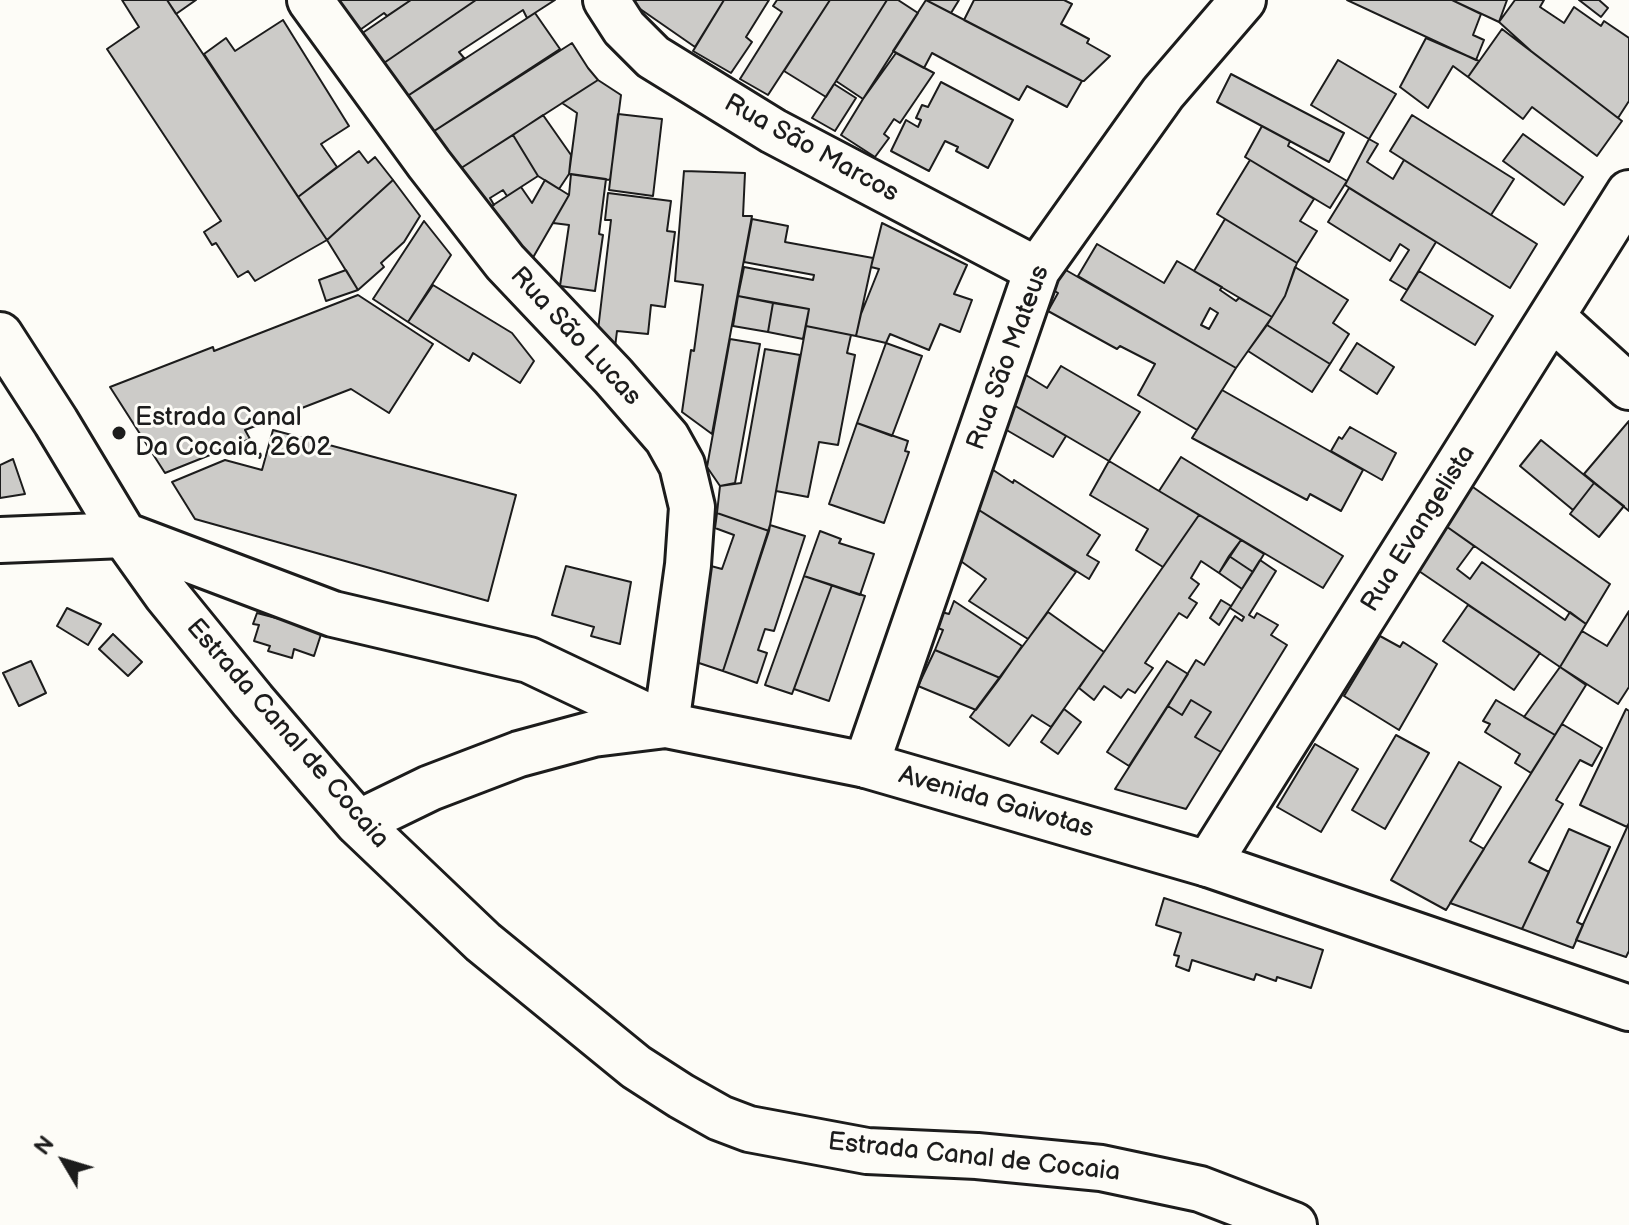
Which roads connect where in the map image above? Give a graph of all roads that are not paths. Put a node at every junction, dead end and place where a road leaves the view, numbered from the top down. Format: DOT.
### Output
graph roads {
  1 [pos="310,0"];
  2 [pos="606,0"];
  3 [pos="1243,0"];
  4 [pos="1629,193"];
  5 [pos="1037,270"];
  6 [pos="1552,317"];
  7 [pos="0,335"];
  8 [pos="1629,387"];
  9 [pos="124,535"];
  10 [pos="0,540"];
  11 [pos="666,725"];
  12 [pos="866,765"];
  13 [pos="358,823"];
  14 [pos="1208,864"];
  15 [pos="1629,1008"];
  16 [pos="1294,1225"];
  1 -- 11 [label="street, Rua São Lucas"];
  2 -- 5 [label="street, Rua São Marcos"];
  3 -- 5 [label="street, Rua São Mateus"];
  4 -- 6 [label="street, Rua Evangelista"];
  5 -- 12 [label="street, Rua São Mateus"];
  6 -- 8 [label="street"];
  6 -- 14 [label="street, Rua Evangelista"];
  7 -- 9 [label="street, Estrada Canal de Cocaia"];
  9 -- 10 [label="street"];
  9 -- 11 [label="street"];
  9 -- 13 [label="street, Estrada Canal de Cocaia"];
  11 -- 12 [label="street, Avenida Gaivotas"];
  11 -- 13 [label="street, Avenida Gaivotas"];
  12 -- 14 [label="street, Avenida Gaivotas"];
  13 -- 16 [label="street, Estrada Canal de Cocaia"];
  14 -- 15 [label="street, Avenida Gaivotas"];
}
